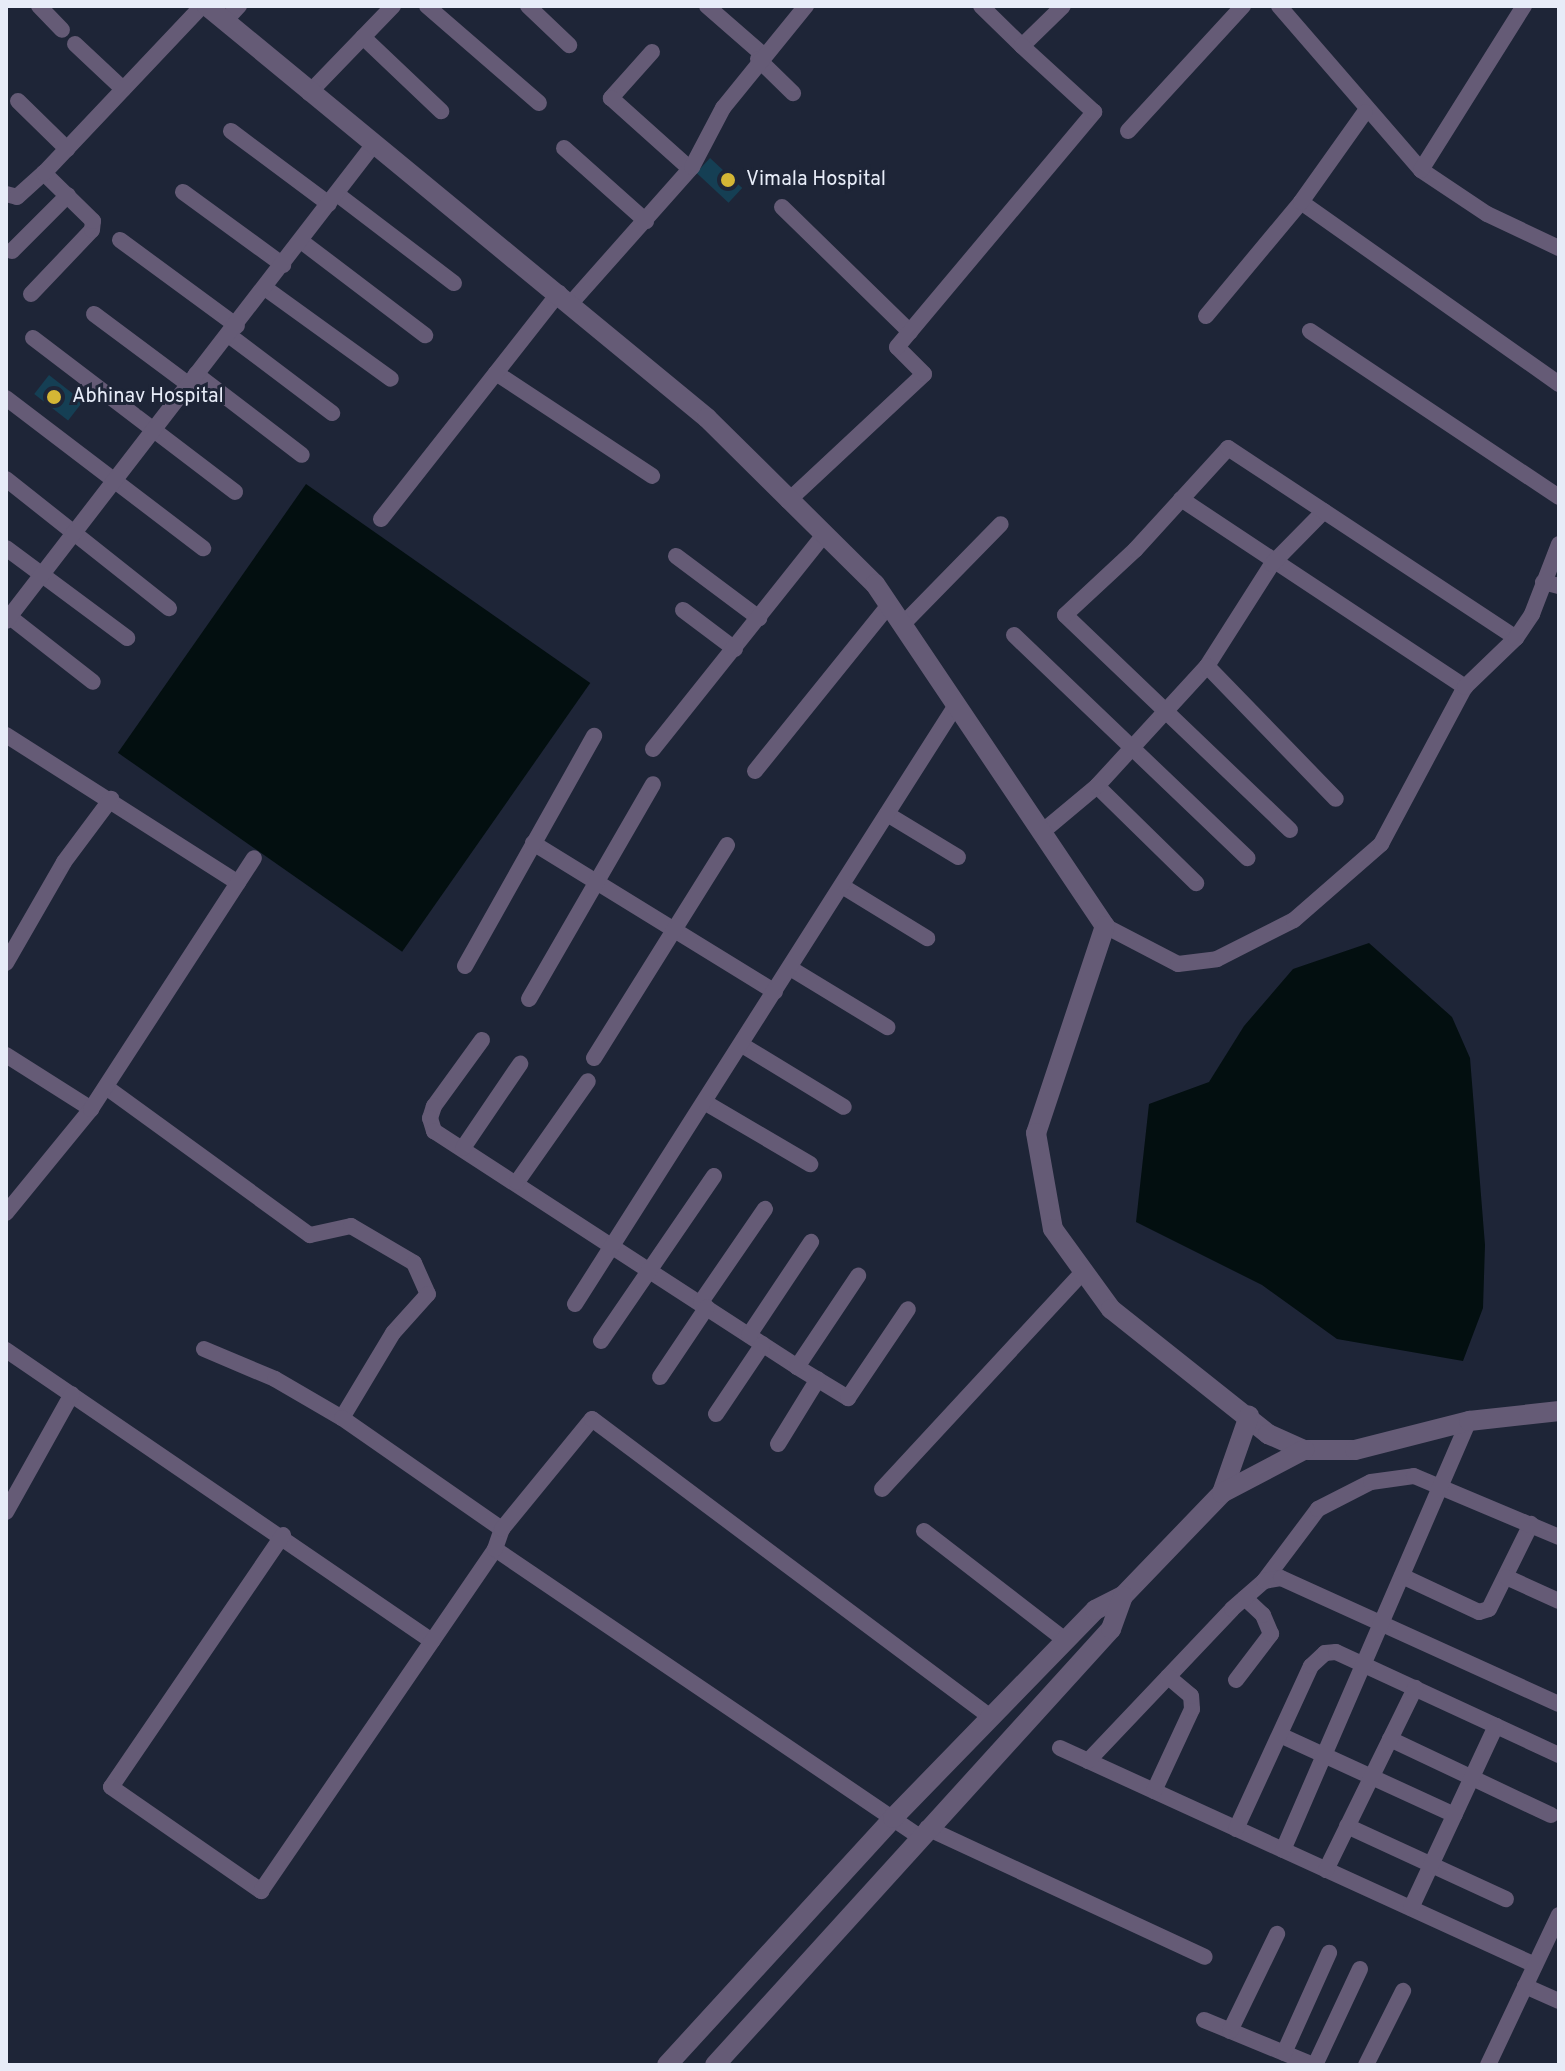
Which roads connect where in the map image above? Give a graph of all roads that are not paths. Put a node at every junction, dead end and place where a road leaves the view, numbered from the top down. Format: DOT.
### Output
graph roads {
  1 [pos="39,6"];
  2 [pos="205,6"];
  3 [pos="239,6"];
  4 [pos="393,6"];
  5 [pos="427,6"];
  6 [pos="528,6"];
  7 [pos="707,6"];
  8 [pos="806,6"];
  9 [pos="981,6"];
  10 [pos="1063,6"];
  11 [pos="1243,6"];
  12 [pos="1524,6"];
  13 [pos="1281,7"];
  14 [pos="224,22"];
  15 [pos="62,30"];
  16 [pos="363,37"];
  17 [pos="75,44"];
  18 [pos="569,45"];
  19 [pos="1022,46"];
  20 [pos="652,52"];
  21 [pos="760,57"];
  22 [pos="123,89"];
  23 [pos="309,93"];
  24 [pos="793,93"];
  25 [pos="18,101"];
  26 [pos="539,103"];
  27 [pos="441,111"];
  28 [pos="1365,112"];
  29 [pos="231,131"];
  30 [pos="1128,131"];
  31 [pos="374,144"];
  32 [pos="564,148"];
  33 [pos="67,149"];
  34 [pos="690,169"];
  35 [pos="1421,170"];
  36 [pos="44,173"];
  37 [pos="183,192"];
  38 [pos="6,194"];
  39 [pos="68,195"];
  40 [pos="333,199"];
  41 [pos="1301,202"];
  42 [pos="782,207"];
  43 [pos="646,221"];
  44 [pos="120,240"];
  45 [pos="301,241"];
  46 [pos="1559,248"];
  47 [pos="12,251"];
  48 [pos="283,265"];
  49 [pos="454,283"];
  50 [pos="265,288"];
  51 [pos="31,294"];
  52 [pos="565,297"];
  53 [pos="94,314"];
  54 [pos="1206,316"];
  55 [pos="233,331"];
  56 [pos="1310,331"];
  57 [pos="910,332"];
  58 [pos="425,335"];
  59 [pos="33,338"];
  60 [pos="496,373"];
  61 [pos="192,379"];
  62 [pos="391,379"];
  63 [pos="1559,384"];
  64 [pos="6,398"];
  65 [pos="332,413"];
  66 [pos="154,428"];
  67 [pos="302,455"];
  68 [pos="652,476"];
  69 [pos="6,479"];
  70 [pos="115,480"];
  71 [pos="235,492"];
  72 [pos="1559,497"];
  73 [pos="1181,499"];
  74 [pos="788,501"];
  75 [pos="1324,511"];
  76 [pos="381,519"];
  77 [pos="1001,524"];
  78 [pos="75,533"];
  79 [pos="824,535"];
  80 [pos="1559,544"];
  81 [pos="6,548"];
  82 [pos="203,548"];
  83 [pos="676,556"];
  84 [pos="1272,564"];
  85 [pos="42,576"];
  86 [pos="1551,584"];
  87 [pos="889,605"];
  88 [pos="169,608"];
  89 [pos="683,610"];
  90 [pos="7,617"];
  91 [pos="759,618"];
  92 [pos="902,625"];
  93 [pos="1014,635"];
  94 [pos="127,638"];
  95 [pos="1516,638"];
  96 [pos="735,649"];
  97 [pos="1207,666"];
  98 [pos="93,682"];
  99 [pos="1465,687"];
  100 [pos="956,705"];
  101 [pos="1164,710"];
  102 [pos="6,735"];
  103 [pos="594,736"];
  104 [pos="1135,746"];
  105 [pos="653,749"];
  106 [pos="755,771"];
  107 [pos="653,784"];
  108 [pos="1097,786"];
  109 [pos="111,799"];
  110 [pos="1336,799"];
  111 [pos="887,814"];
  112 [pos="1290,830"];
  113 [pos="1042,832"];
  114 [pos="533,843"];
  115 [pos="727,845"];
  116 [pos="958,857"];
  117 [pos="254,858"];
  118 [pos="1247,858"];
  119 [pos="595,880"];
  120 [pos="238,883"];
  121 [pos="1196,883"];
  122 [pos="842,886"];
  123 [pos="1105,926"];
  124 [pos="674,929"];
  125 [pos="927,938"];
  126 [pos="6,963"];
  127 [pos="465,966"];
  128 [pos="790,968"];
  129 [pos="775,992"];
  130 [pos="529,999"];
  131 [pos="887,1027"];
  132 [pos="482,1040"];
  133 [pos="742,1045"];
  134 [pos="6,1055"];
  135 [pos="594,1058"];
  136 [pos="520,1064"];
  137 [pos="588,1081"];
  138 [pos="106,1087"];
  139 [pos="706,1103"];
  140 [pos="844,1107"];
  141 [pos="91,1109"];
  142 [pos="463,1148"];
  143 [pos="810,1164"];
  144 [pos="714,1176"];
  145 [pos="517,1182"];
  146 [pos="765,1209"];
  147 [pos="6,1213"];
  148 [pos="811,1242"];
  149 [pos="616,1245"];
  150 [pos="651,1269"];
  151 [pos="1084,1271"];
  152 [pos="858,1276"];
  153 [pos="575,1304"];
  154 [pos="704,1304"];
  155 [pos="908,1309"];
  156 [pos="756,1340"];
  157 [pos="601,1341"];
  158 [pos="204,1349"];
  159 [pos="6,1350"];
  160 [pos="797,1367"];
  161 [pos="660,1377"];
  162 [pos="818,1379"];
  163 [pos="72,1394"];
  164 [pos="1559,1411"];
  165 [pos="716,1414"];
  166 [pos="1249,1416"];
  167 [pos="342,1418"];
  168 [pos="1469,1421"];
  169 [pos="778,1444"];
  170 [pos="1304,1450"];
  171 [pos="1442,1484"];
  172 [pos="882,1489"];
  173 [pos="1222,1493"];
  174 [pos="6,1512"];
  175 [pos="1531,1524"];
  176 [pos="502,1529"];
  177 [pos="924,1531"];
  178 [pos="283,1535"];
  179 [pos="1559,1537"];
  180 [pos="495,1549"];
  181 [pos="1402,1576"];
  182 [pos="1506,1577"];
  183 [pos="1264,1581"];
  184 [pos="1123,1596"];
  185 [pos="1245,1598"];
  186 [pos="1559,1601"];
  187 [pos="1381,1623"];
  188 [pos="1065,1640"];
  189 [pos="432,1641"];
  190 [pos="1363,1664"];
  191 [pos="1168,1677"];
  192 [pos="1236,1680"];
  193 [pos="1415,1688"];
  194 [pos="1559,1703"];
  195 [pos="990,1717"];
  196 [pos="1496,1726"];
  197 [pos="1280,1735"];
  198 [pos="1390,1739"];
  199 [pos="1060,1748"];
  200 [pos="1324,1755"];
  201 [pos="1559,1755"];
  202 [pos="1088,1761"];
  203 [pos="1371,1777"];
  204 [pos="1472,1778"];
  205 [pos="1154,1791"];
  206 [pos="1455,1815"];
  207 [pos="1551,1815"];
  208 [pos="893,1818"];
  209 [pos="1347,1826"];
  210 [pos="1236,1829"];
  211 [pos="924,1832"];
  212 [pos="1283,1850"];
  213 [pos="1431,1865"];
  214 [pos="1326,1870"];
  215 [pos="1506,1899"];
  216 [pos="1411,1908"];
  217 [pos="1559,1915"];
  218 [pos="1277,1934"];
  219 [pos="1329,1953"];
  220 [pos="1205,1957"];
  221 [pos="1535,1965"];
  222 [pos="1360,1969"];
  223 [pos="742,1983"];
  224 [pos="1525,1986"];
  225 [pos="1403,1991"];
  226 [pos="1559,2001"];
  227 [pos="767,2006"];
  228 [pos="1204,2020"];
  229 [pos="1230,2031"];
  230 [pos="1284,2053"];
  231 [pos="667,2065"];
  232 [pos="715,2065"];
  233 [pos="1314,2065"];
  234 [pos="1366,2065"];
  235 [pos="1488,2065"];
  1 -- 15 [label="street"];
  2 -- 14 [label="street"];
  2 -- 22 [label="street"];
  3 -- 14 [label="street"];
  4 -- 16 [label="street"];
  5 -- 26 [label="street"];
  6 -- 18 [label="street"];
  7 -- 21 [label="street"];
  8 -- 21 [label="street"];
  9 -- 19 [label="street"];
  10 -- 19 [label="street"];
  11 -- 30 [label="street"];
  12 -- 35 [label="street"];
  13 -- 28 [label="street"];
  14 -- 23 [label="street"];
  16 -- 23 [label="street"];
  16 -- 27 [label="street"];
  17 -- 22 [label="street"];
  19 -- 57 [label="street"];
  20 -- 34 [label="street"];
  21 -- 24 [label="street"];
  21 -- 34 [label="street"];
  22 -- 33 [label="street"];
  23 -- 31 [label="street"];
  25 -- 33 [label="street"];
  28 -- 35 [label="street"];
  28 -- 41 [label="street"];
  29 -- 40 [label="street"];
  31 -- 40 [label="street"];
  31 -- 52 [label="street"];
  32 -- 43 [label="street"];
  33 -- 36 [label="street"];
  34 -- 43 [label="street"];
  35 -- 46 [label="street"];
  36 -- 38 [label="street"];
  36 -- 39 [label="street"];
  37 -- 48 [label="street"];
  39 -- 47 [label="street"];
  39 -- 51 [label="street"];
  40 -- 45 [label="street"];
  40 -- 49 [label="street"];
  41 -- 54 [label="street"];
  41 -- 63 [label="street"];
  42 -- 57 [label="street"];
  43 -- 52 [label="street"];
  44 -- 55 [label="street"];
  45 -- 48 [label="street"];
  45 -- 58 [label="street"];
  48 -- 50 [label="street"];
  50 -- 55 [label="street"];
  50 -- 62 [label="street"];
  52 -- 60 [label="street"];
  52 -- 74 [label="street"];
  53 -- 61 [label="street"];
  55 -- 61 [label="street"];
  55 -- 65 [label="street"];
  56 -- 72 [label="street"];
  57 -- 74 [label="street"];
  59 -- 66 [label="street"];
  60 -- 68 [label="street"];
  60 -- 76 [label="street"];
  61 -- 66 [label="street"];
  61 -- 67 [label="street"];
  64 -- 70 [label="street"];
  66 -- 70 [label="street"];
  66 -- 71 [label="street"];
  69 -- 78 [label="street"];
  70 -- 78 [label="street"];
  70 -- 82 [label="street"];
  73 -- 75 [label="street"];
  73 -- 84 [label="street"];
  73 -- 101 [label="street"];
  74 -- 79 [label="street"];
  75 -- 84 [label="street"];
  75 -- 95 [label="street"];
  77 -- 92 [label="street"];
  78 -- 85 [label="street"];
  78 -- 88 [label="street"];
  79 -- 87 [label="street"];
  79 -- 91 [label="street"];
  80 -- 86 [label="street"];
  81 -- 85 [label="street"];
  83 -- 91 [label="street"];
  84 -- 97 [label="street"];
  84 -- 99 [label="street"];
  85 -- 90 [label="street"];
  85 -- 94 [label="street"];
  86 -- 95 [label="street"];
  87 -- 92 [label="street"];
  87 -- 106 [label="street"];
  89 -- 96 [label="street"];
  90 -- 98 [label="street"];
  91 -- 96 [label="street"];
  92 -- 100 [label="street"];
  93 -- 104 [label="street"];
  95 -- 99 [label="street"];
  96 -- 105 [label="street"];
  97 -- 101 [label="street"];
  97 -- 110 [label="street"];
  99 -- 123 [label="street"];
  100 -- 111 [label="street"];
  100 -- 113 [label="street"];
  101 -- 104 [label="street"];
  101 -- 112 [label="street"];
  102 -- 109 [label="street"];
  103 -- 114 [label="street"];
  104 -- 108 [label="street"];
  104 -- 118 [label="street"];
  107 -- 119 [label="street"];
  108 -- 113 [label="street"];
  108 -- 121 [label="street"];
  109 -- 120 [label="street"];
  109 -- 126 [label="street"];
  111 -- 116 [label="street"];
  111 -- 122 [label="street"];
  113 -- 123 [label="street"];
  114 -- 119 [label="street"];
  114 -- 127 [label="street"];
  115 -- 124 [label="street"];
  117 -- 120 [label="street"];
  119 -- 124 [label="street"];
  119 -- 130 [label="street"];
  120 -- 138 [label="street"];
  122 -- 125 [label="street"];
  122 -- 128 [label="street"];
  123 -- 151 [label="street"];
  124 -- 129 [label="street"];
  124 -- 135 [label="street"];
  128 -- 129 [label="street"];
  128 -- 131 [label="street"];
  129 -- 133 [label="street"];
  132 -- 142 [label="street"];
  133 -- 139 [label="street"];
  133 -- 140 [label="street"];
  134 -- 141 [label="street"];
  136 -- 142 [label="street"];
  137 -- 145 [label="street"];
  138 -- 141 [label="street"];
  138 -- 167 [label="street"];
  139 -- 143 [label="street"];
  139 -- 149 [label="street"];
  141 -- 147 [label="street"];
  142 -- 145 [label="street"];
  144 -- 150 [label="street"];
  145 -- 149 [label="street"];
  146 -- 154 [label="street"];
  148 -- 156 [label="street"];
  149 -- 150 [label="street"];
  149 -- 153 [label="street"];
  150 -- 154 [label="street"];
  150 -- 157 [label="street"];
  151 -- 166 [label="street"];
  151 -- 172 [label="street"];
  152 -- 160 [label="street"];
  154 -- 156 [label="street"];
  154 -- 161 [label="street"];
  155 -- 162 [label="street"];
  156 -- 160 [label="street"];
  156 -- 165 [label="street"];
  158 -- 167 [label="street"];
  159 -- 163 [label="street"];
  160 -- 162 [label="street"];
  162 -- 169 [label="street"];
  163 -- 174 [label="street"];
  163 -- 178 [label="street"];
  164 -- 168 [label="street"];
  166 -- 170 [label="street"];
  166 -- 173 [label="street"];
  167 -- 176 [label="street"];
  168 -- 170 [label="street"];
  168 -- 171 [label="street"];
  170 -- 173 [label="street"];
  171 -- 175 [label="street"];
  171 -- 181 [label="street"];
  171 -- 183 [label="street"];
  173 -- 184 [label="street"];
  175 -- 179 [label="street"];
  175 -- 182 [label="street"];
  176 -- 180 [label="street"];
  176 -- 195 [label="street"];
  177 -- 188 [label="street"];
  178 -- 189 [label="street"];
  178 -- 189 [label="street"];
  180 -- 189 [label="street"];
  180 -- 208 [label="street"];
  181 -- 182 [label="street"];
  181 -- 187 [label="street"];
  182 -- 186 [label="street"];
  183 -- 185 [label="street"];
  183 -- 187 [label="street"];
  184 -- 188 [label="street"];
  184 -- 211 [label="street"];
  185 -- 191 [label="street"];
  185 -- 192 [label="street"];
  187 -- 190 [label="street"];
  187 -- 194 [label="street"];
  188 -- 195 [label="street"];
  190 -- 193 [label="street"];
  190 -- 197 [label="street"];
  190 -- 200 [label="street"];
  191 -- 202 [label="street"];
  191 -- 205 [label="street"];
  193 -- 196 [label="street"];
  193 -- 198 [label="street"];
  195 -- 208 [label="street"];
  196 -- 201 [label="street"];
  196 -- 204 [label="street"];
  197 -- 200 [label="street"];
  197 -- 210 [label="street"];
  198 -- 203 [label="street"];
  198 -- 204 [label="street"];
  199 -- 202 [label="street"];
  200 -- 203 [label="street"];
  200 -- 212 [label="street"];
  202 -- 205 [label="street"];
  203 -- 206 [label="street"];
  203 -- 209 [label="street"];
  204 -- 206 [label="street"];
  204 -- 207 [label="street"];
  205 -- 210 [label="street"];
  206 -- 213 [label="street"];
  208 -- 211 [label="street"];
  208 -- 223 [label="street"];
  209 -- 213 [label="street"];
  209 -- 214 [label="street"];
  210 -- 212 [label="street"];
  211 -- 220 [label="street"];
  211 -- 227 [label="street"];
  212 -- 214 [label="street"];
  213 -- 215 [label="street"];
  213 -- 216 [label="street"];
  214 -- 216 [label="street"];
  216 -- 221 [label="street"];
  217 -- 221 [label="street"];
  218 -- 229 [label="street"];
  219 -- 230 [label="street"];
  221 -- 224 [label="street"];
  222 -- 233 [label="street"];
  223 -- 227 [label="street"];
  223 -- 231 [label="street"];
  224 -- 226 [label="street"];
  224 -- 235 [label="street"];
  225 -- 234 [label="street"];
  227 -- 232 [label="street"];
  228 -- 229 [label="street"];
  229 -- 230 [label="street"];
  230 -- 233 [label="street"];
}
